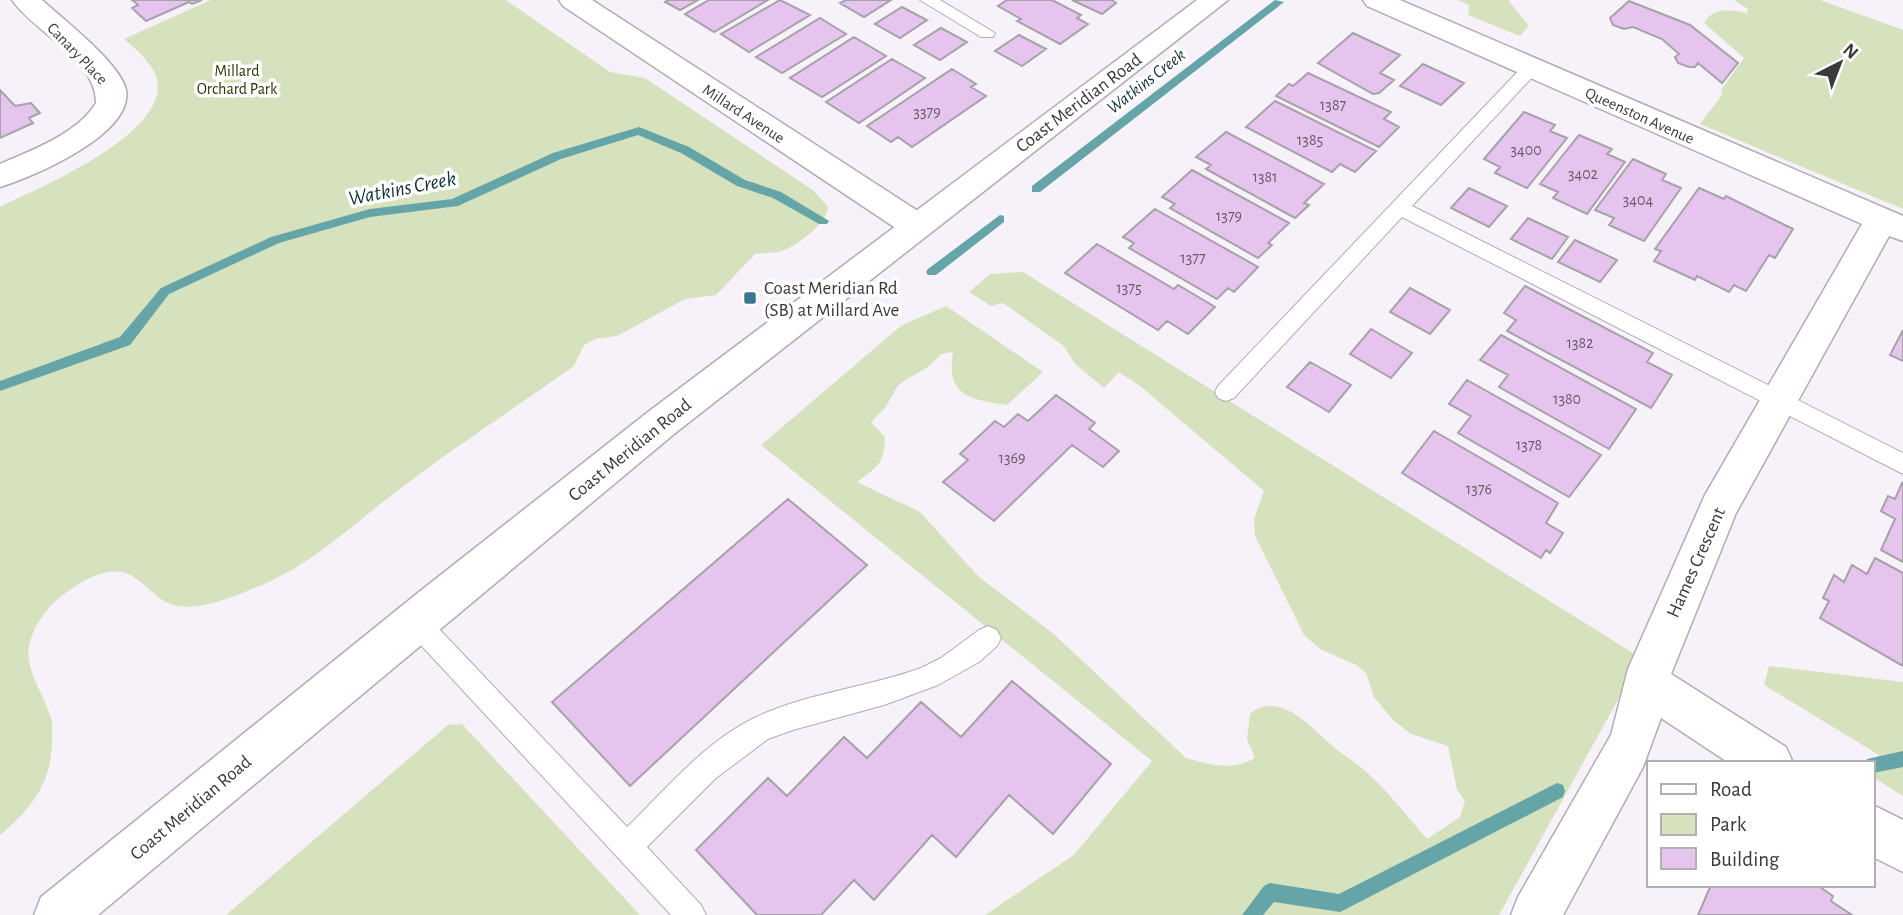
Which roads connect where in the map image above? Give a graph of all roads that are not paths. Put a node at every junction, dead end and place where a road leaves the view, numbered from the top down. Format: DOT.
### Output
graph roads {
  1 [pos="26,0"];
  2 [pos="573,0"];
  3 [pos="928,0"];
  4 [pos="1213,0"];
  5 [pos="1377,0"];
  6 [pos="987,33"];
  7 [pos="1531,68"];
  8 [pos="0,177"];
  9 [pos="1400,208"];
  10 [pos="915,225"];
  11 [pos="1892,225"];
  12 [pos="1226,392"];
  13 [pos="1778,399"];
  14 [pos="1903,464"];
  15 [pos="415,621"];
  16 [pos="988,638"];
  17 [pos="1647,684"];
  18 [pos="1767,761"];
  19 [pos="1875,830"];
  20 [pos="628,847"];
  21 [pos="1903,848"];
  22 [pos="59,915"];
  23 [pos="691,915"];
  24 [pos="1536,915"];
  1 -- 8 [label="street, Canary Place"];
  2 -- 10 [label="street, Millard Avenue"];
  3 -- 6 [label="lane"];
  4 -- 10 [label="street, Coast Meridian Road"];
  5 -- 7 [label="street, Queenston Avenue"];
  7 -- 9 [label="lane"];
  7 -- 11 [label="street, Queenston Avenue"];
  9 -- 12 [label="lane"];
  9 -- 13 [label="lane"];
  10 -- 15 [label="street, Coast Meridian Road"];
  11 -- 13 [label="street, Hames Crescent"];
  13 -- 14 [label="lane"];
  13 -- 17 [label="street, Hames Crescent"];
  15 -- 20 [label="lane"];
  15 -- 22 [label="street, Coast Meridian Road"];
  16 -- 20 [label="lane"];
  17 -- 18 [label="street"];
  17 -- 24 [label="street, Hames Crescent"];
  19 -- 21 [label="street"];
  20 -- 23 [label="lane"];
}
